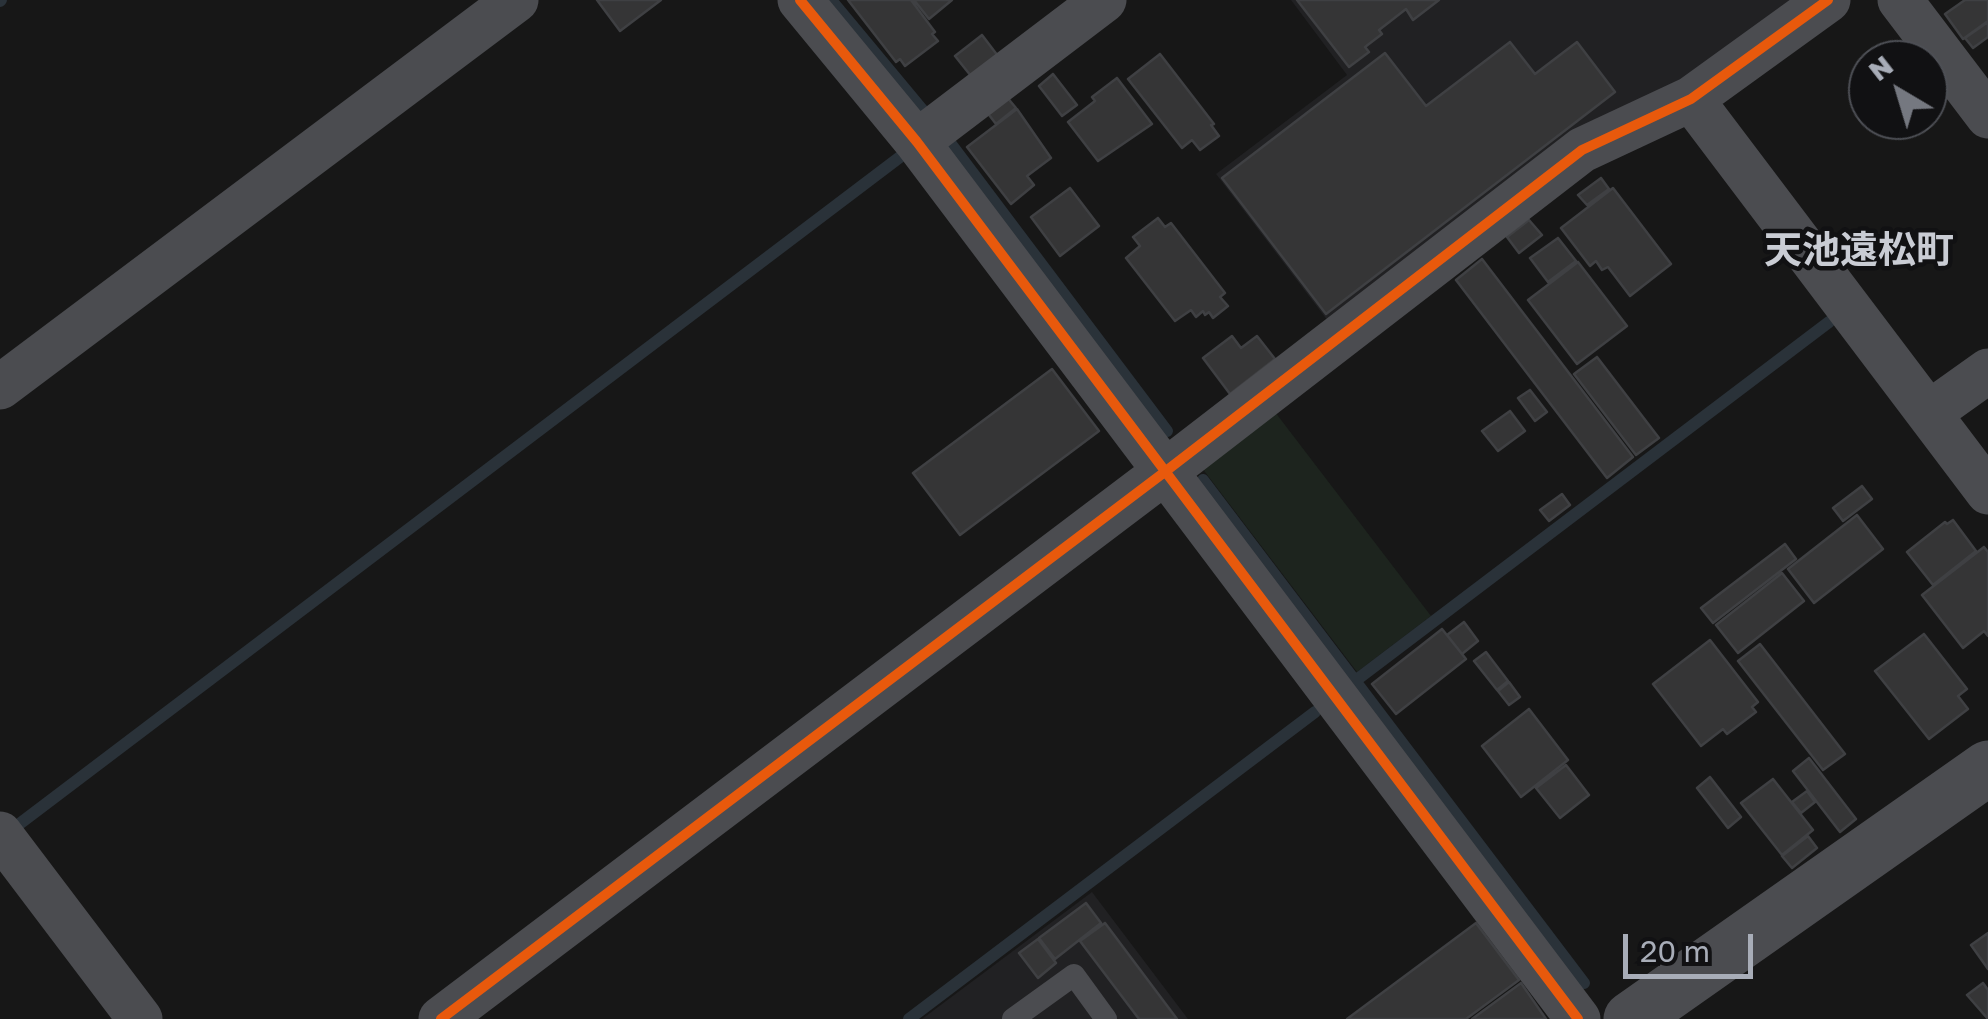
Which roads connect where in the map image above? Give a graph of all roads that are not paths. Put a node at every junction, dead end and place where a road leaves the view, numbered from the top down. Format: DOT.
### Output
graph roads {
  1 [pos="516,0"];
  2 [pos="800,0"];
  3 [pos="1104,0"];
  4 [pos="1828,0"];
  5 [pos="1900,0"];
  6 [pos="1690,99"];
  7 [pos="1988,116"];
  8 [pos="918,142"];
  9 [pos="1988,371"];
  10 [pos="0,386"];
  11 [pos="1929,414"];
  12 [pos="1166,471"];
  13 [pos="1988,492"];
  14 [pos="1988,768"];
  15 [pos="0,834"];
  16 [pos="1635,1018"];
  17 [pos="140,1019"];
  18 [pos="441,1019"];
  19 [pos="1013,1019"];
  20 [pos="1106,1019"];
  21 [pos="1578,1019"];
  1 -- 10 [label="street"];
  2 -- 8 [label="street"];
  3 -- 8 [label="street"];
  4 -- 6 [label="street"];
  5 -- 7 [label="street"];
  6 -- 11 [label="street"];
  6 -- 12 [label="street"];
  8 -- 12 [label="street"];
  9 -- 11 [label="street"];
  11 -- 13 [label="street"];
  12 -- 18 [label="street"];
  12 -- 21 [label="street"];
  14 -- 16 [label="street"];
  15 -- 17 [label="street"];
  19 -- 20 [label="lane"];
}
